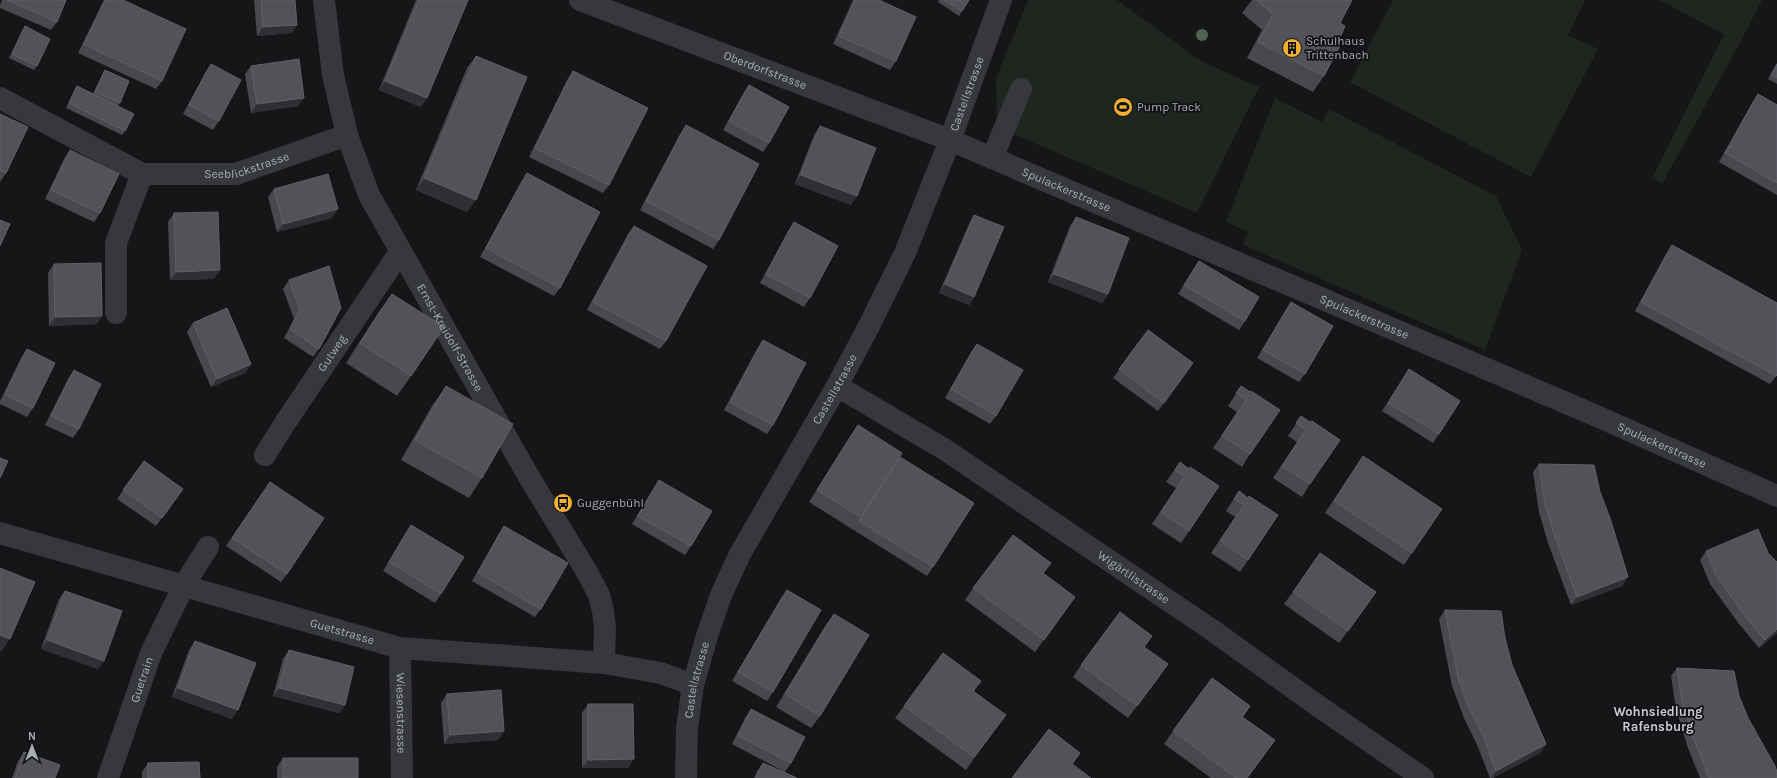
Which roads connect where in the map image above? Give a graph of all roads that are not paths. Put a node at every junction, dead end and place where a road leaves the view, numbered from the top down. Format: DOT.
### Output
graph roads {
  1 [pos="324,0"];
  2 [pos="580,0"];
  3 [pos="1001,0"];
  4 [pos="1021,89"];
  5 [pos="0,98"];
  6 [pos="347,135"];
  7 [pos="950,140"];
  8 [pos="992,158"];
  9 [pos="142,174"];
  10 [pos="400,252"];
  11 [pos="116,313"];
  12 [pos="837,386"];
  13 [pos="265,455"];
  14 [pos="1777,496"];
  15 [pos="0,533"];
  16 [pos="208,547"];
  17 [pos="184,585"];
  18 [pos="400,648"];
  19 [pos="604,663"];
  20 [pos="693,685"];
  21 [pos="108,778"];
  22 [pos="402,778"];
  23 [pos="686,778"];
  24 [pos="1423,778"];
  1 -- 6 [label="street, Ernst-Kreidolf-Strasse"];
  2 -- 7 [label="street, Oberdorfstrasse"];
  3 -- 7 [label="street, Castellstrasse"];
  4 -- 8 [label="street"];
  5 -- 9 [label="street, Seeblickstrasse"];
  6 -- 9 [label="street, Seeblickstrasse"];
  6 -- 10 [label="street, Ernst-Kreidolf-Strasse"];
  7 -- 8 [label="street, Spulackerstrasse"];
  7 -- 12 [label="street, Castellstrasse"];
  8 -- 14 [label="street, Spulackerstrasse"];
  9 -- 11 [label="street"];
  10 -- 13 [label="street, Gutweg"];
  10 -- 19 [label="street, Ernst-Kreidolf-Strasse"];
  12 -- 20 [label="street, Castellstrasse"];
  12 -- 24 [label="street, Wigärtlistrasse"];
  15 -- 17 [label="street, Guetstrasse"];
  16 -- 17 [label="street"];
  17 -- 18 [label="street, Guetstrasse"];
  17 -- 21 [label="street, Guetrain"];
  18 -- 19 [label="street, Guetstrasse"];
  18 -- 22 [label="street, Wiesenstrasse"];
  19 -- 20 [label="street, Guetstrasse"];
  20 -- 23 [label="street, Castellstrasse"];
}
